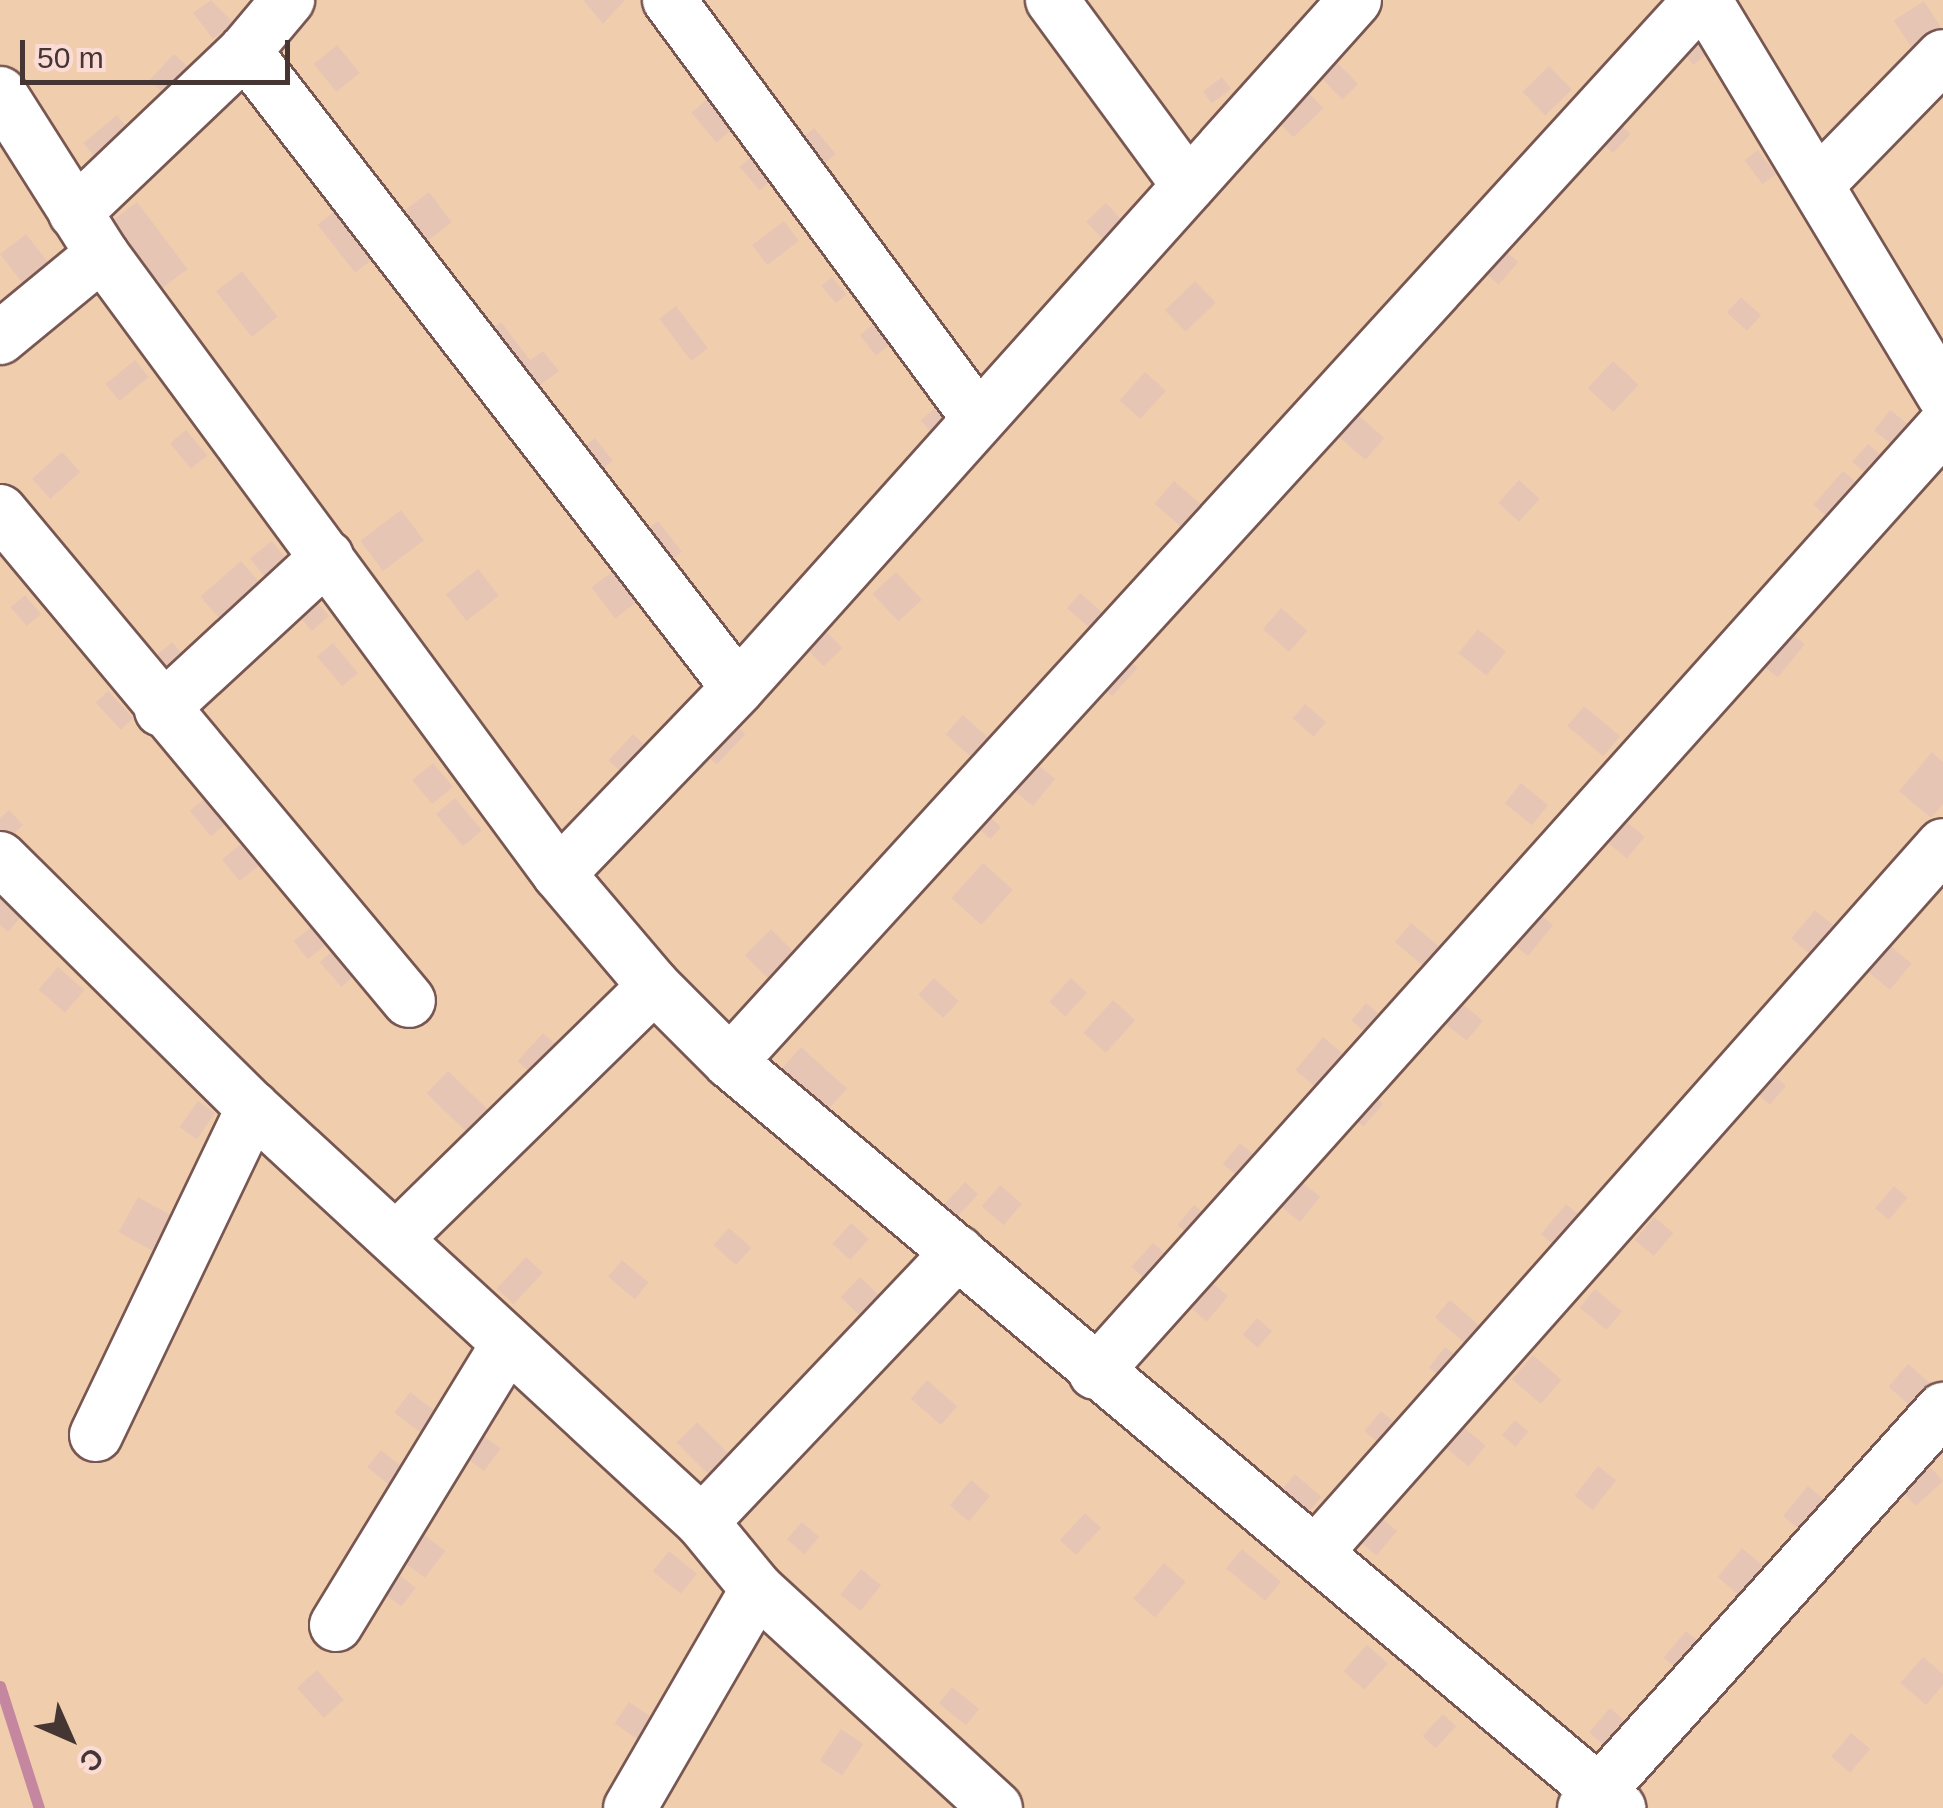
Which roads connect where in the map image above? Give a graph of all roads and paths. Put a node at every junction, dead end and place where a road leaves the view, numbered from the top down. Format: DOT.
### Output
graph roads {
  1 [pos="669,0"];
  2 [pos="1052,0"];
  3 [pos="1354,0"];
  4 [pos="1702,0"];
  5 [pos="260,20"];
  6 [pos="1943,56"];
  7 [pos="0,93"];
  8 [pos="1819,182"];
  9 [pos="1188,185"];
  10 [pos="88,234"];
  11 [pos="0,338"];
  12 [pos="1943,395"];
  13 [pos="978,418"];
  14 [pos="1943,427"];
  15 [pos="0,511"];
  16 [pos="327,557"];
  17 [pos="738,688"];
  18 [pos="161,710"];
  19 [pos="1943,845"];
  20 [pos="0,858"];
  21 [pos="559,874"];
  22 [pos="654,986"];
  23 [pos="409,1001"];
  24 [pos="730,1062"];
  25 [pos="253,1108"];
  26 [pos="397,1238"];
  27 [pos="958,1252"];
  28 [pos="507,1346"];
  29 [pos="1095,1372"];
  30 [pos="1943,1409"];
  31 [pos="96,1434"];
  32 [pos="702,1522"];
  33 [pos="1318,1550"];
  34 [pos="757,1589"];
  35 [pos="336,1624"];
  36 [pos="1601,1802"];
  37 [pos="630,1808"];
  38 [pos="996,1808"];
  1 -- 13 [label="street"];
  2 -- 9 [label="street"];
  3 -- 9 [label="street"];
  4 -- 8 [label="street"];
  4 -- 24 [label="street"];
  5 -- 10 [label="street"];
  5 -- 17 [label="street"];
  6 -- 8 [label="street"];
  7 -- 10 [label="street"];
  8 -- 12 [label="street"];
  9 -- 13 [label="street"];
  10 -- 11 [label="street"];
  10 -- 16 [label="street"];
  13 -- 17 [label="street"];
  14 -- 29 [label="street"];
  15 -- 18 [label="street"];
  16 -- 18 [label="street"];
  16 -- 21 [label="street"];
  17 -- 21 [label="street"];
  18 -- 23 [label="street"];
  19 -- 33 [label="street"];
  20 -- 25 [label="street"];
  21 -- 22 [label="street"];
  22 -- 24 [label="street"];
  22 -- 26 [label="street"];
  24 -- 27 [label="street"];
  25 -- 26 [label="street"];
  25 -- 31 [label="street"];
  26 -- 28 [label="street"];
  27 -- 29 [label="street"];
  27 -- 32 [label="street"];
  28 -- 32 [label="street"];
  28 -- 35 [label="street"];
  29 -- 33 [label="street"];
  30 -- 36 [label="street"];
  32 -- 34 [label="street"];
  33 -- 36 [label="street"];
  34 -- 37 [label="street"];
  34 -- 38 [label="street"];
}
